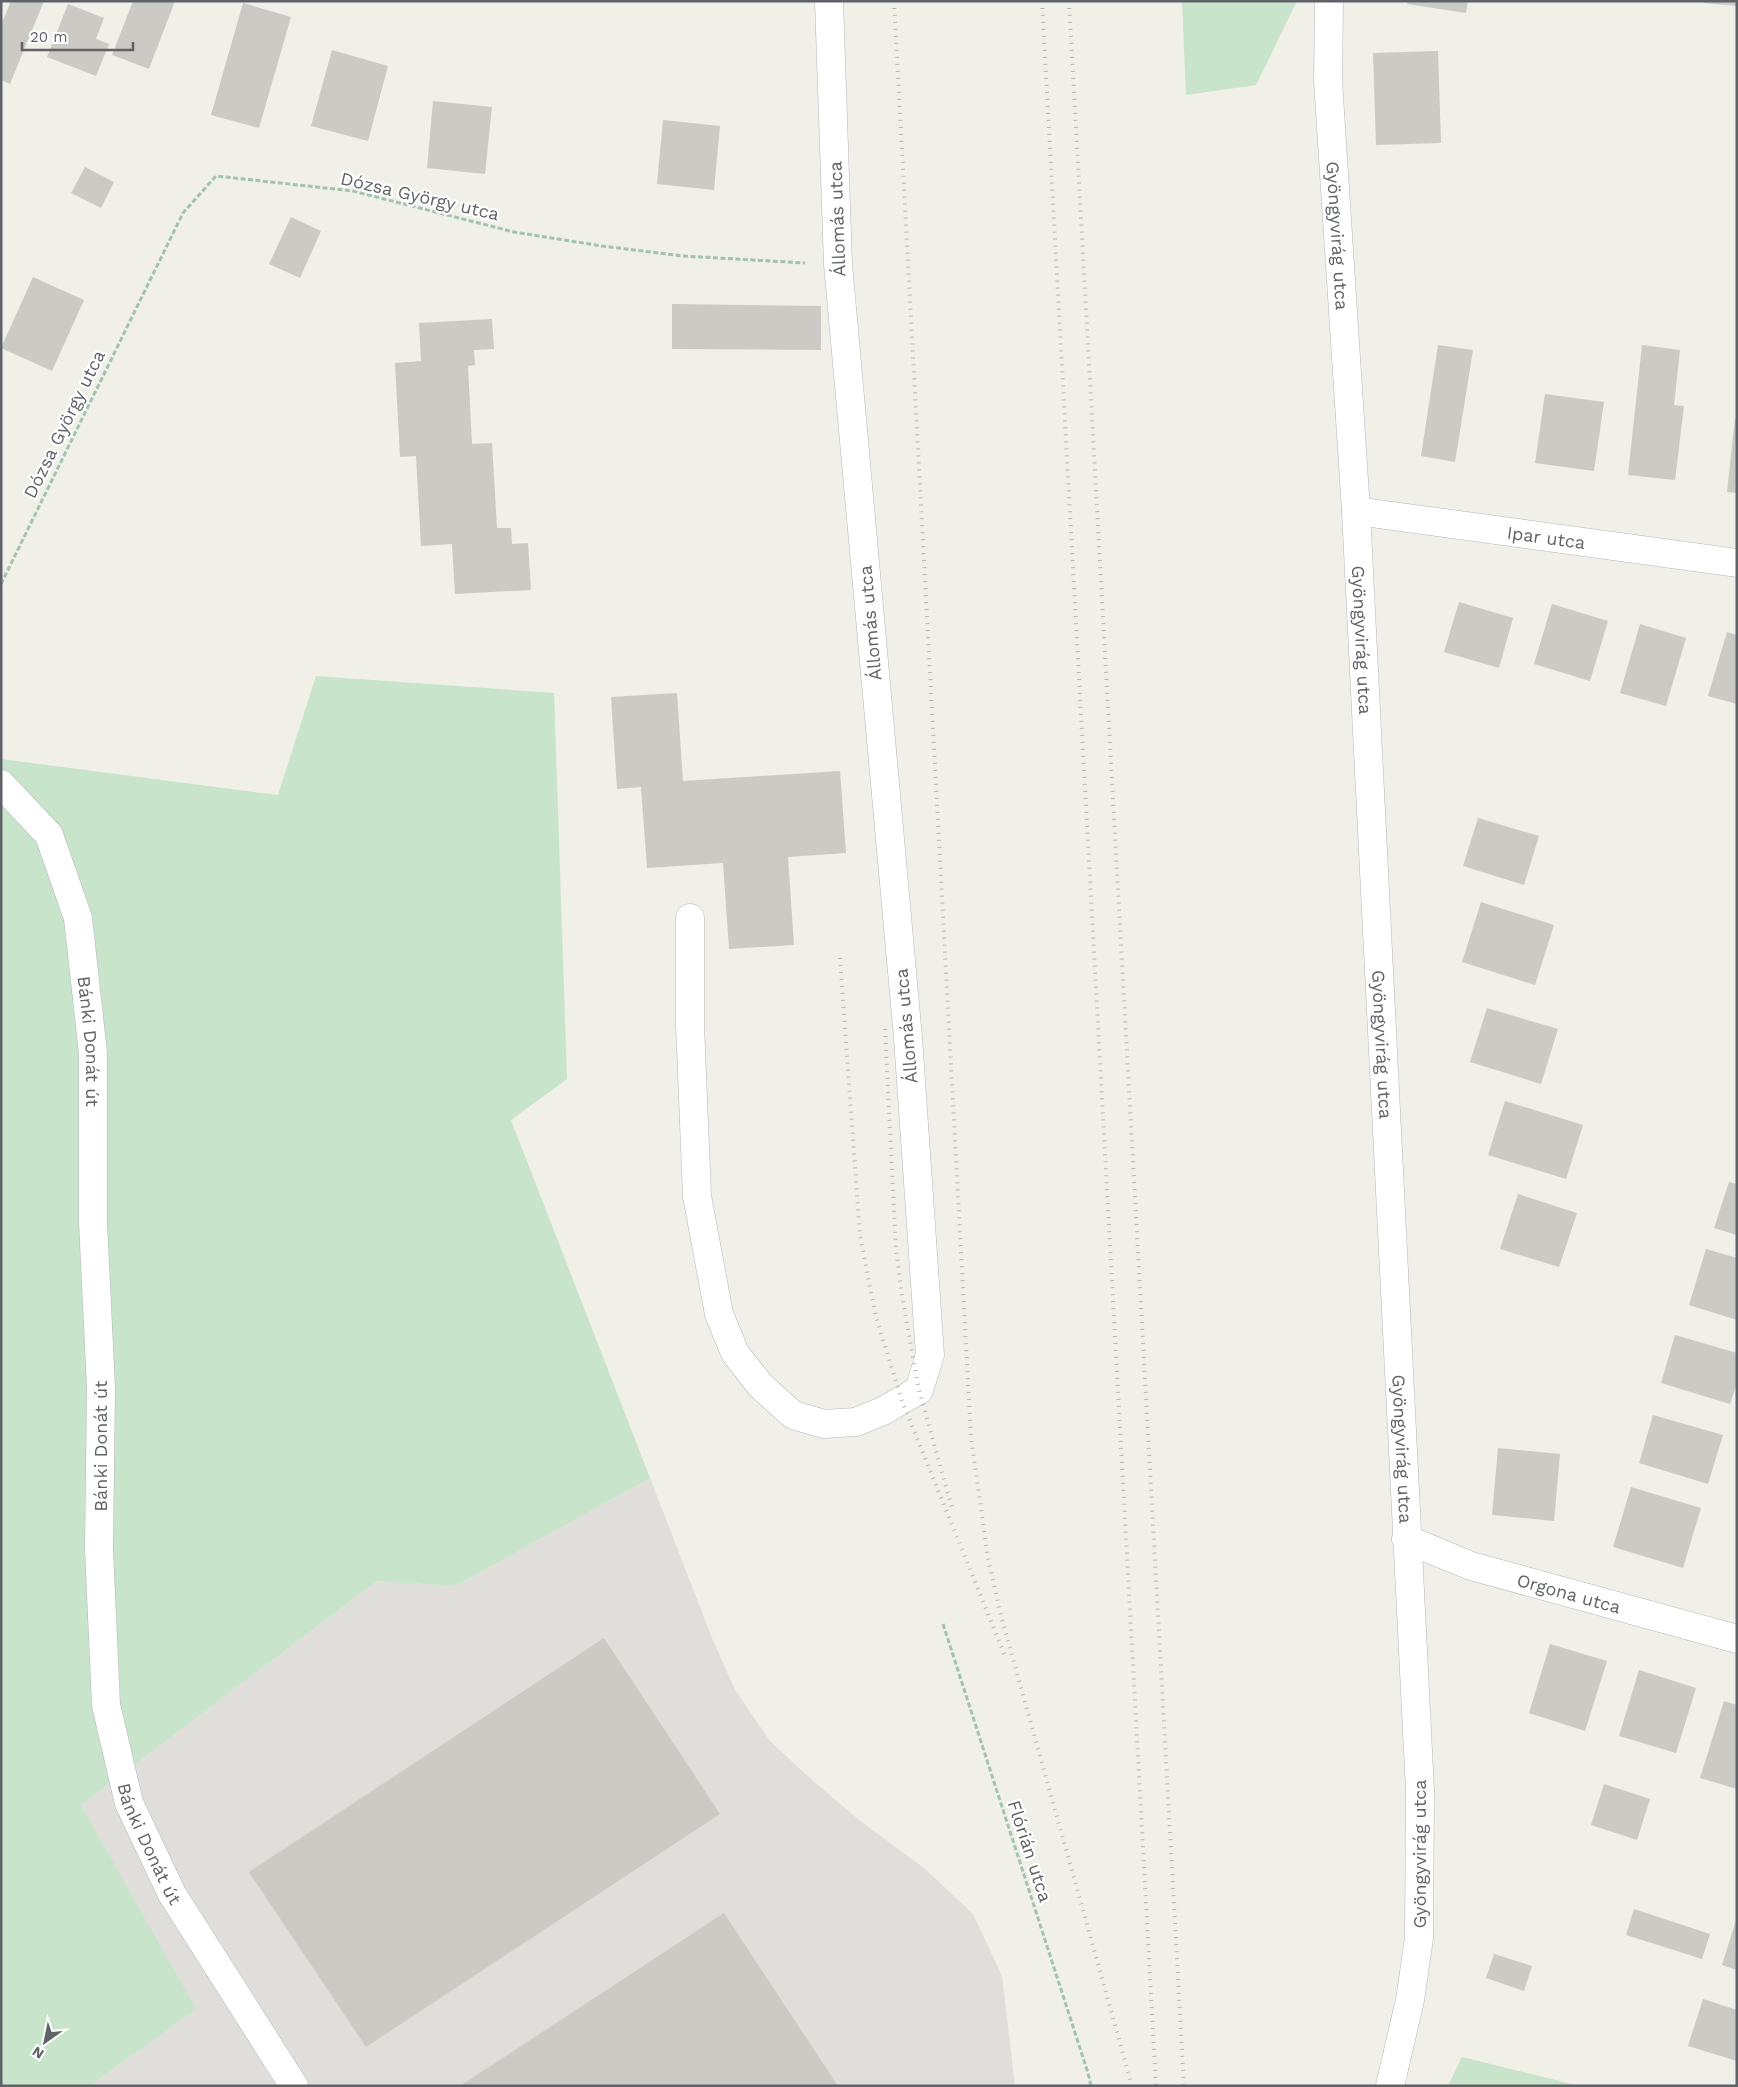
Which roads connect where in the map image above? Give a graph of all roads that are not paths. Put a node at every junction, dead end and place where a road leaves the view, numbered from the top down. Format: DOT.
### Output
graph roads {
  1 [pos="829,1"];
  2 [pos="1329,1"];
  3 [pos="1356,511"];
  4 [pos="1737,564"];
  5 [pos="1,784"];
  6 [pos="690,918"];
  7 [pos="1406,1539"];
  8 [pos="1737,1639"];
  9 [pos="294,2086"];
  10 [pos="1390,2086"];
  1 -- 6 [label="street, Állomás utca"];
  2 -- 3 [label="street, Gyöngyvirág utca"];
  3 -- 4 [label="street, Ipar utca"];
  3 -- 7 [label="street, Gyöngyvirág utca"];
  5 -- 9 [label="street, Bánki Donát út"];
  7 -- 8 [label="street, Orgona utca"];
  7 -- 10 [label="street, Gyöngyvirág utca"];
}
